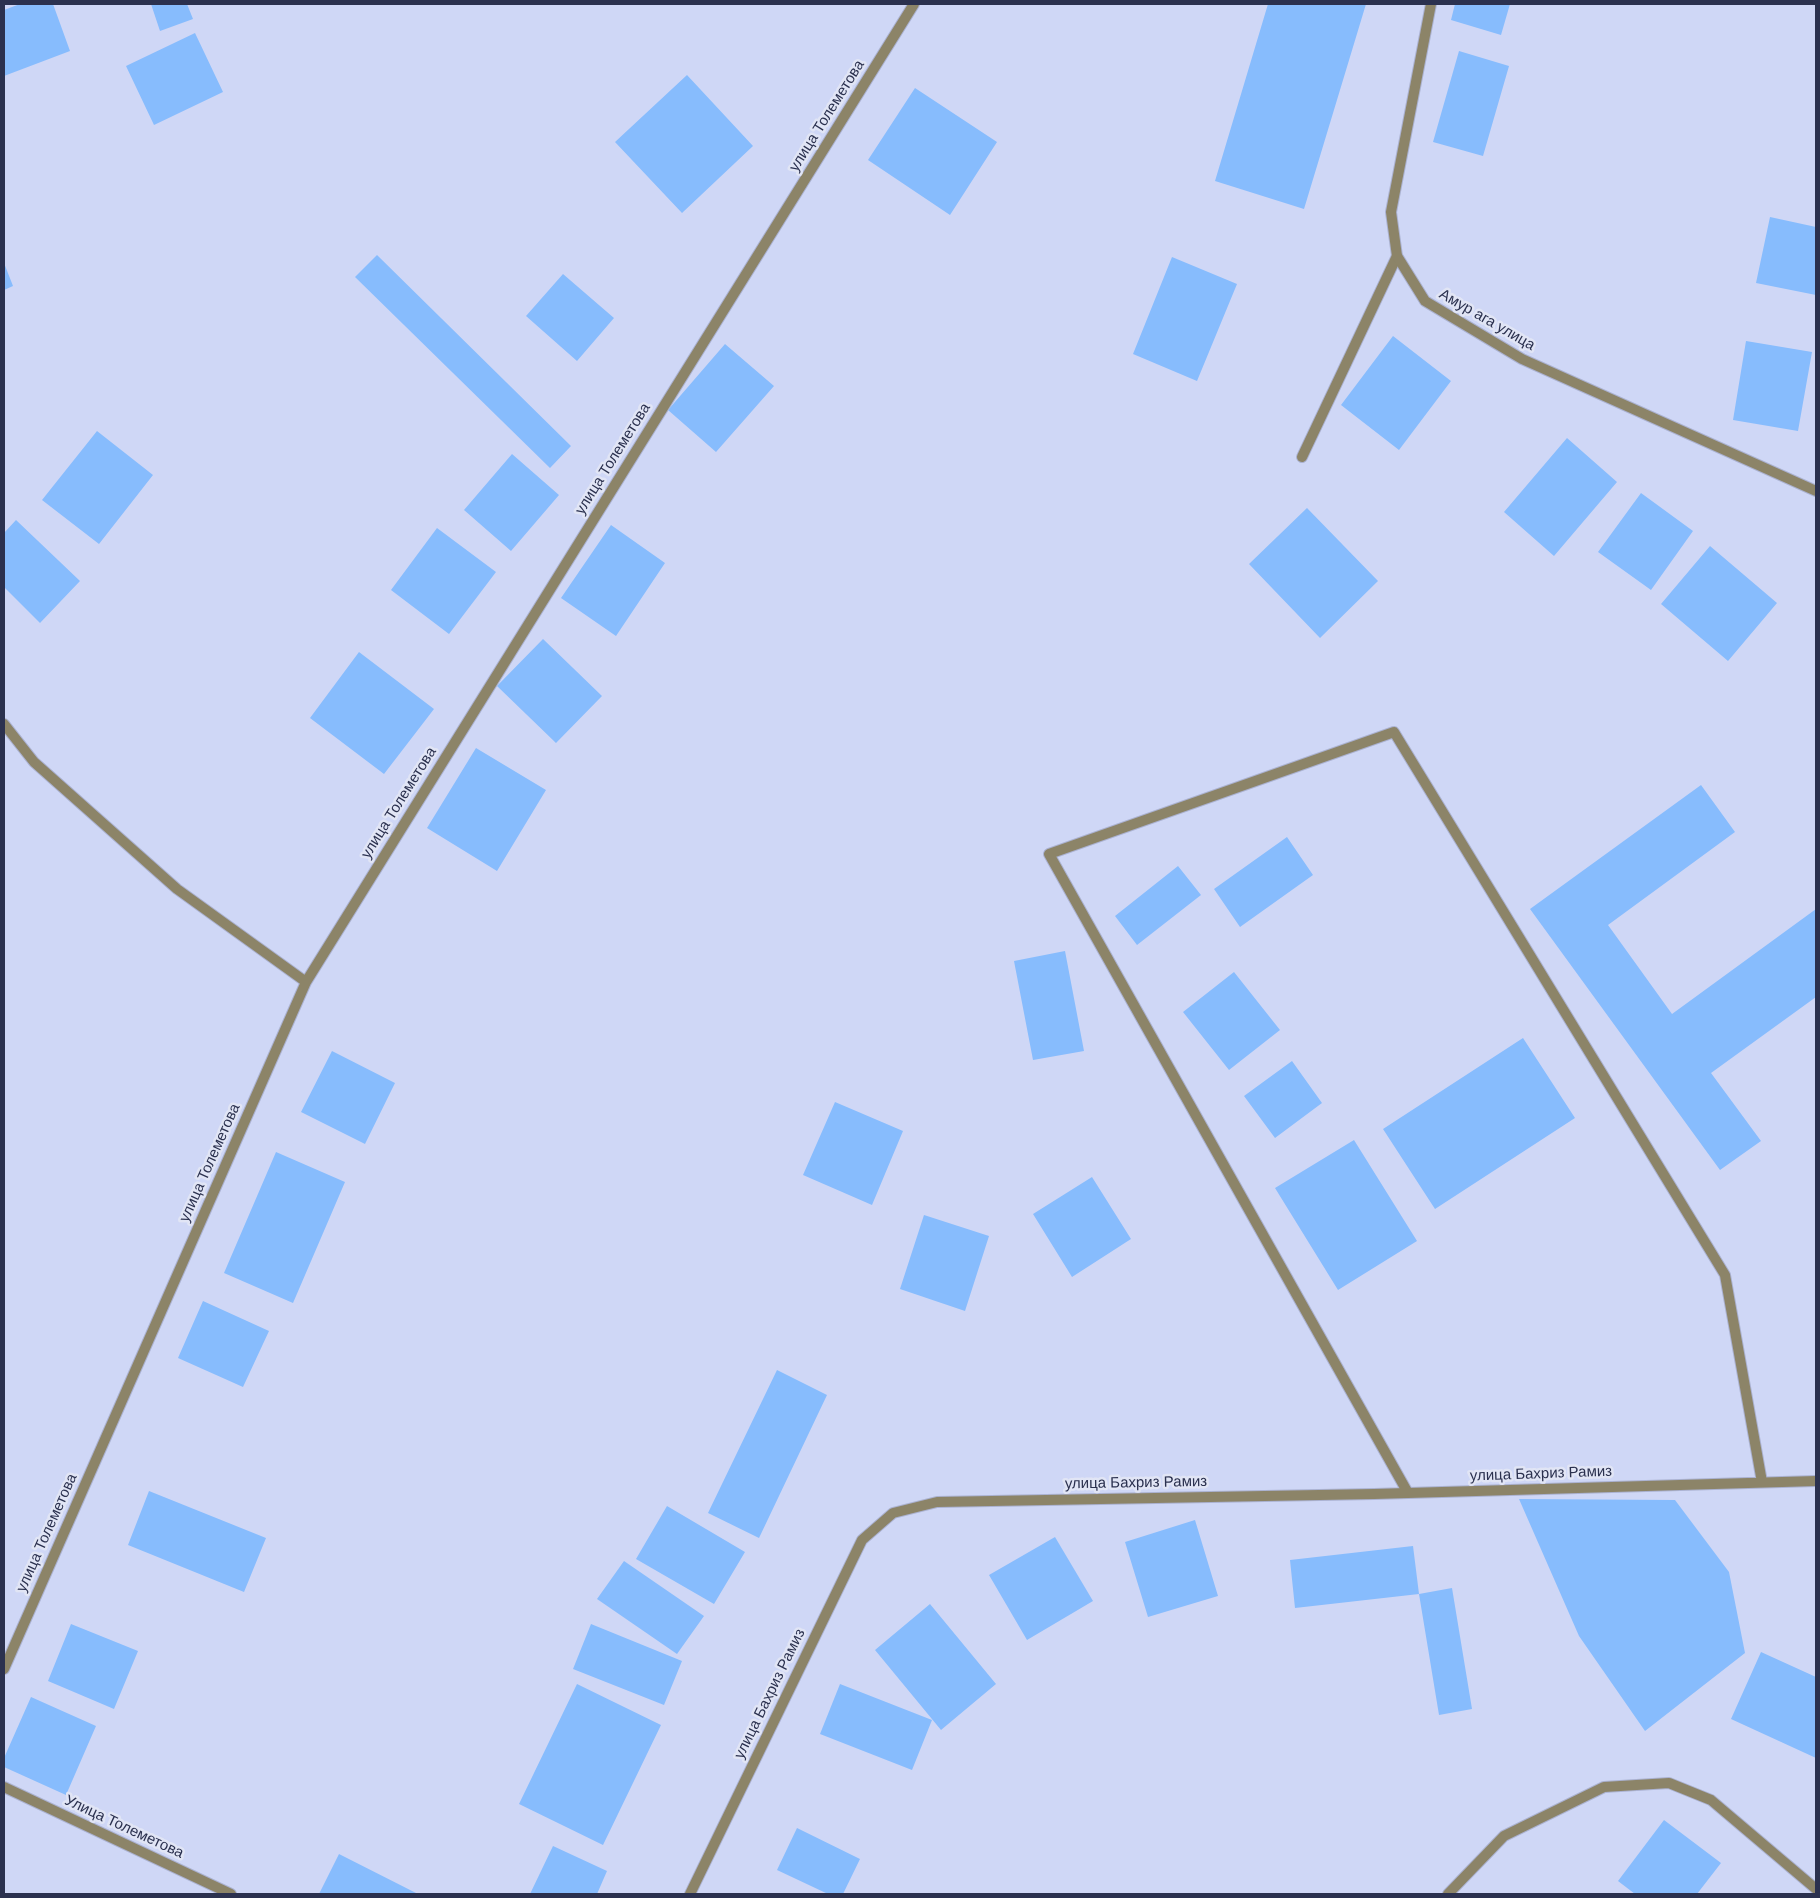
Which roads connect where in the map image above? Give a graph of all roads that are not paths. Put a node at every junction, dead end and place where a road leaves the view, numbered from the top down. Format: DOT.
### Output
graph roads {
  1 [pos="914,4"];
  2 [pos="1431,4"];
  3 [pos="1397,256"];
  4 [pos="1302,457"];
  5 [pos="1816,491"];
  6 [pos="4,724"];
  7 [pos="306,982"];
  8 [pos="1816,1480"];
  9 [pos="1762,1482"];
  10 [pos="1408,1493"];
  11 [pos="4,1668"];
  12 [pos="4,1787"];
  13 [pos="1816,1889"];
  14 [pos="231,1894"];
  15 [pos="690,1894"];
  16 [pos="1448,1894"];
  1 -- 7 [label="street, улица Толеметова"];
  2 -- 3 [label="street, Амур ага улица"];
  3 -- 4 [label="street"];
  3 -- 5 [label="street, Амур ага улица"];
  6 -- 7 [label="street"];
  7 -- 11 [label="street, улица Толеметова"];
  8 -- 9 [label="street, улица Бахриз Рамиз"];
  9 -- 10 [label="street, улица Бахриз Рамиз"];
  9 -- 10 [label="street"];
  10 -- 15 [label="street, улица Бахриз Рамиз"];
  12 -- 14 [label="street, Улица Толеметова"];
  13 -- 16 [label="street"];
}
